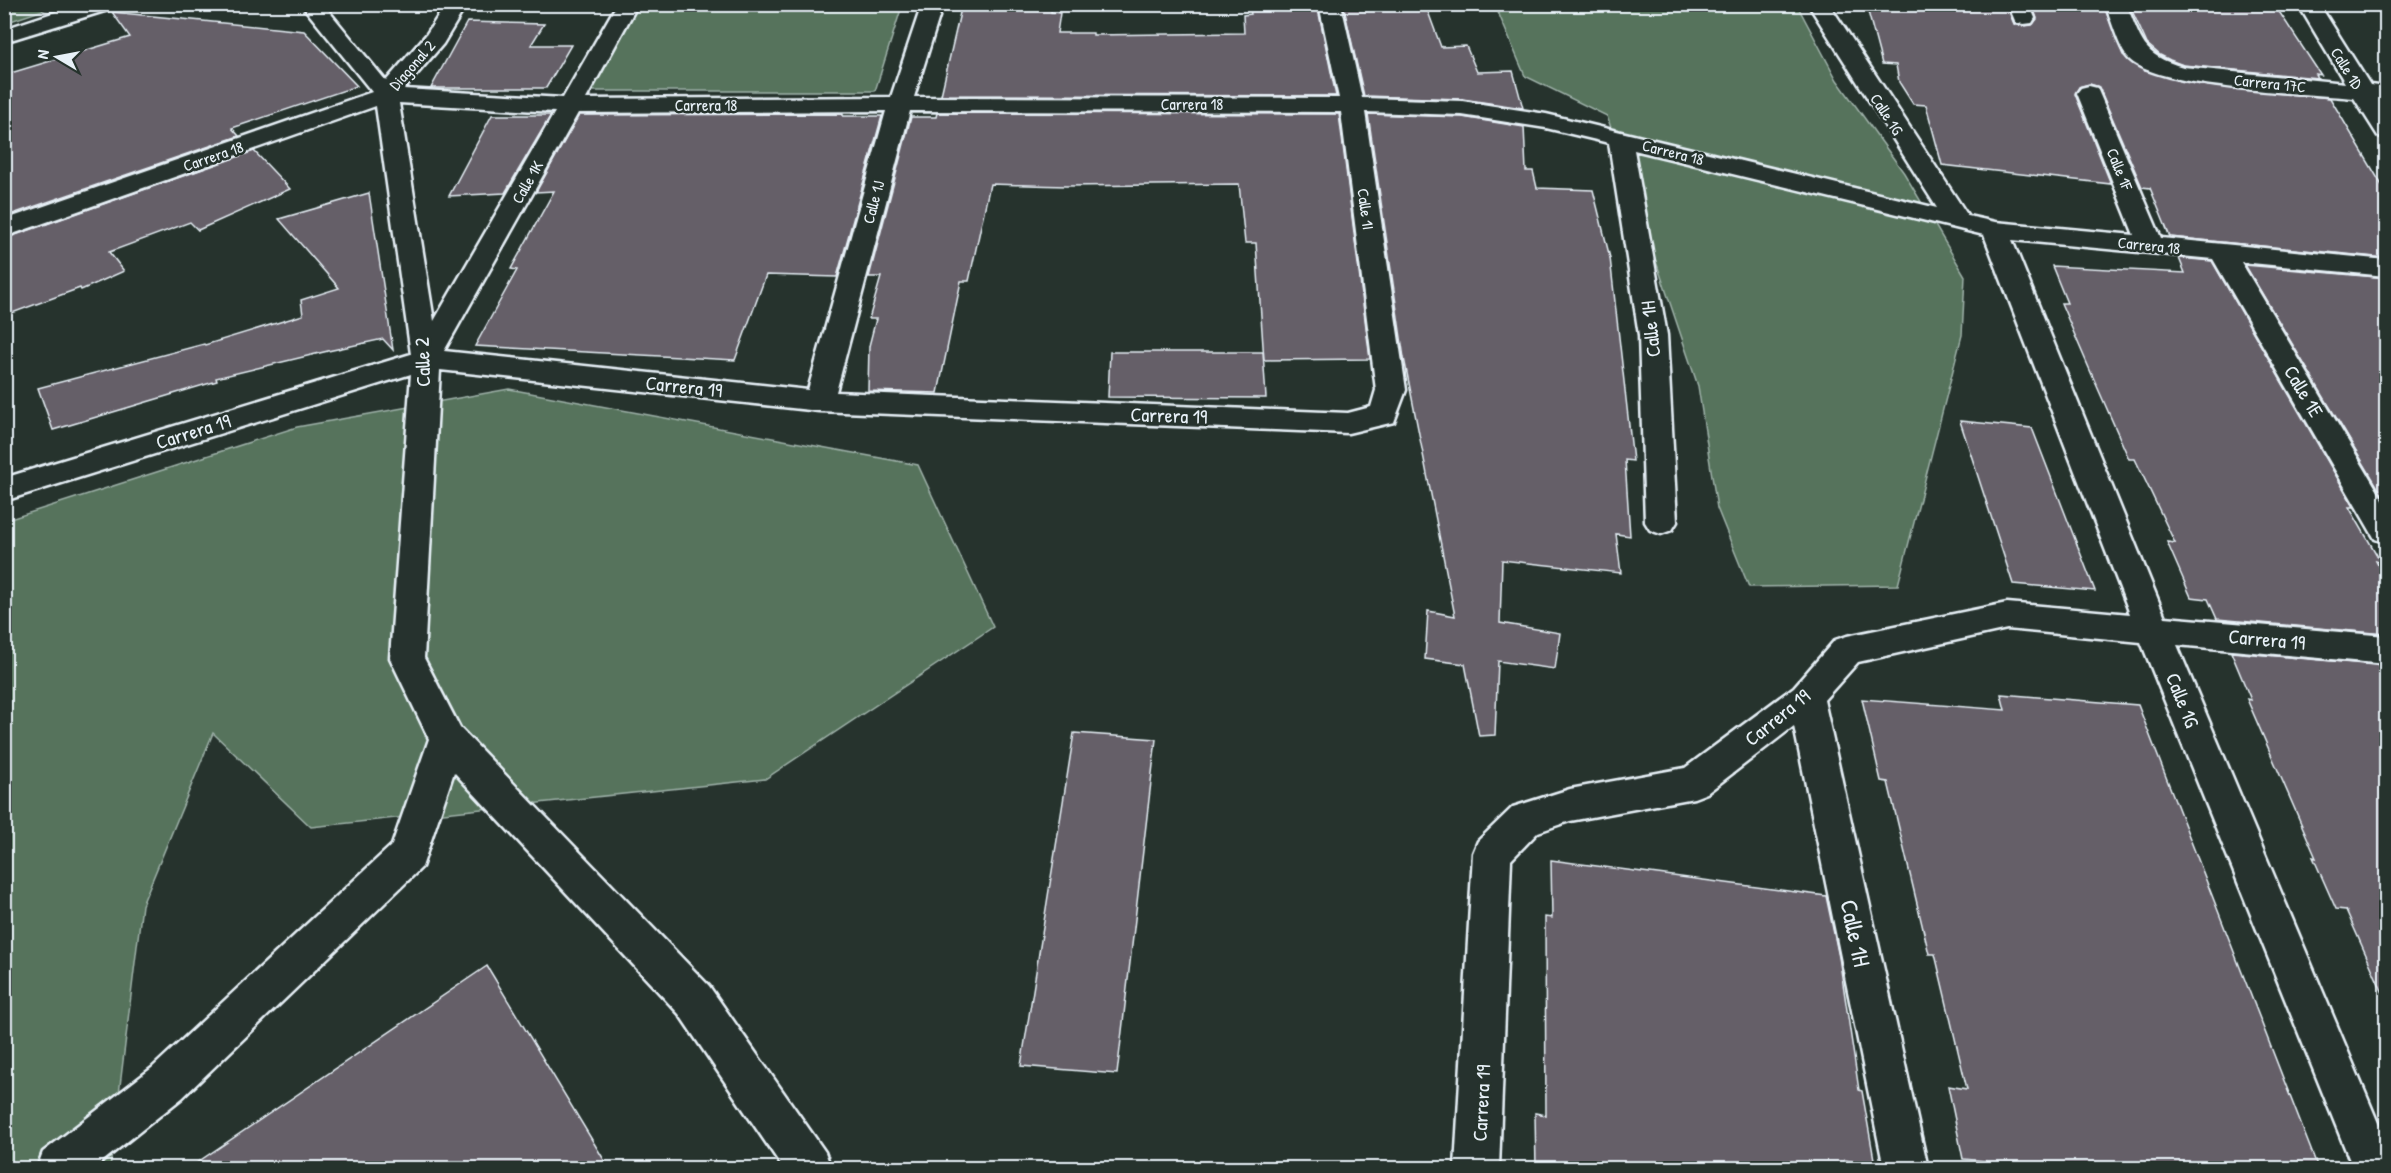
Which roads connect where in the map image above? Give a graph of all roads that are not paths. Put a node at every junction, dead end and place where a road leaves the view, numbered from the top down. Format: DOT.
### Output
graph roads {
  1 [pos="104,4"];
  2 [pos="311,4"];
  3 [pos="457,4"];
  4 [pos="628,4"];
  5 [pos="933,4"];
  6 [pos="1330,4"];
  7 [pos="1818,4"];
  8 [pos="2115,4"];
  9 [pos="2308,4"];
  10 [pos="4,36"];
  11 [pos="2362,92"];
  12 [pos="2089,93"];
  13 [pos="2386,94"];
  14 [pos="386,95"];
  15 [pos="900,104"];
  16 [pos="1352,105"];
  17 [pos="571,106"];
  18 [pos="2386,131"];
  19 [pos="1620,139"];
  20 [pos="1959,222"];
  21 [pos="4,229"];
  22 [pos="1995,230"];
  23 [pos="2151,245"];
  24 [pos="2222,252"];
  25 [pos="2386,268"];
  26 [pos="426,359"];
  27 [pos="819,401"];
  28 [pos="1384,415"];
  29 [pos="4,490"];
  30 [pos="1661,522"];
  31 [pos="2386,531"];
  32 [pos="2154,629"];
  33 [pos="2386,650"];
  34 [pos="1806,697"];
  35 [pos="447,739"];
  36 [pos="59,1168"];
  37 [pos="810,1168"];
  38 [pos="1478,1168"];
  39 [pos="1906,1168"];
  40 [pos="2375,1168"];
  1 -- 10 [label="street"];
  2 -- 14 [label="street"];
  3 -- 14 [label="street, Diagonal 2"];
  4 -- 17 [label="street, Calle 1K"];
  5 -- 15 [label="street, Calle 1J"];
  6 -- 16 [label="street, Calle 1I"];
  7 -- 20 [label="street, Calle 1G"];
  8 -- 11 [label="street, Carrera 17C"];
  9 -- 11 [label="street, Calle 1D"];
  11 -- 13 [label="street, Carrera 17C"];
  11 -- 18 [label="street, Calle 1D"];
  12 -- 23 [label="street, Calle 1F"];
  14 -- 17 [label="street, Carrera 18"];
  14 -- 21 [label="street, Carrera 18"];
  14 -- 26 [label="street, Calle 2"];
  15 -- 16 [label="street, Carrera 18"];
  15 -- 17 [label="street, Carrera 18"];
  15 -- 27 [label="street, Calle 1J"];
  16 -- 19 [label="street, Carrera 18"];
  16 -- 28 [label="street, Calle 1I"];
  17 -- 26 [label="street, Calle 1K"];
  19 -- 20 [label="street, Carrera 18"];
  19 -- 30 [label="street, Calle 1H"];
  20 -- 22 [label="street, Carrera 18"];
  22 -- 23 [label="street, Carrera 18"];
  22 -- 32 [label="street, Calle 1G"];
  23 -- 24 [label="street, Carrera 18"];
  24 -- 25 [label="street, Carrera 18"];
  24 -- 31 [label="street, Calle 1E"];
  26 -- 27 [label="street, Carrera 19"];
  26 -- 29 [label="street, Carrera 19"];
  26 -- 35 [label="street, Calle 2"];
  27 -- 28 [label="street, Carrera 19"];
  32 -- 33 [label="street, Carrera 19"];
  32 -- 34 [label="street, Carrera 19"];
  32 -- 40 [label="street, Calle 1G"];
  34 -- 38 [label="street, Carrera 19"];
  34 -- 39 [label="street, Calle 1H"];
  35 -- 36 [label="street"];
  35 -- 37 [label="street, Calle 2"];
}
